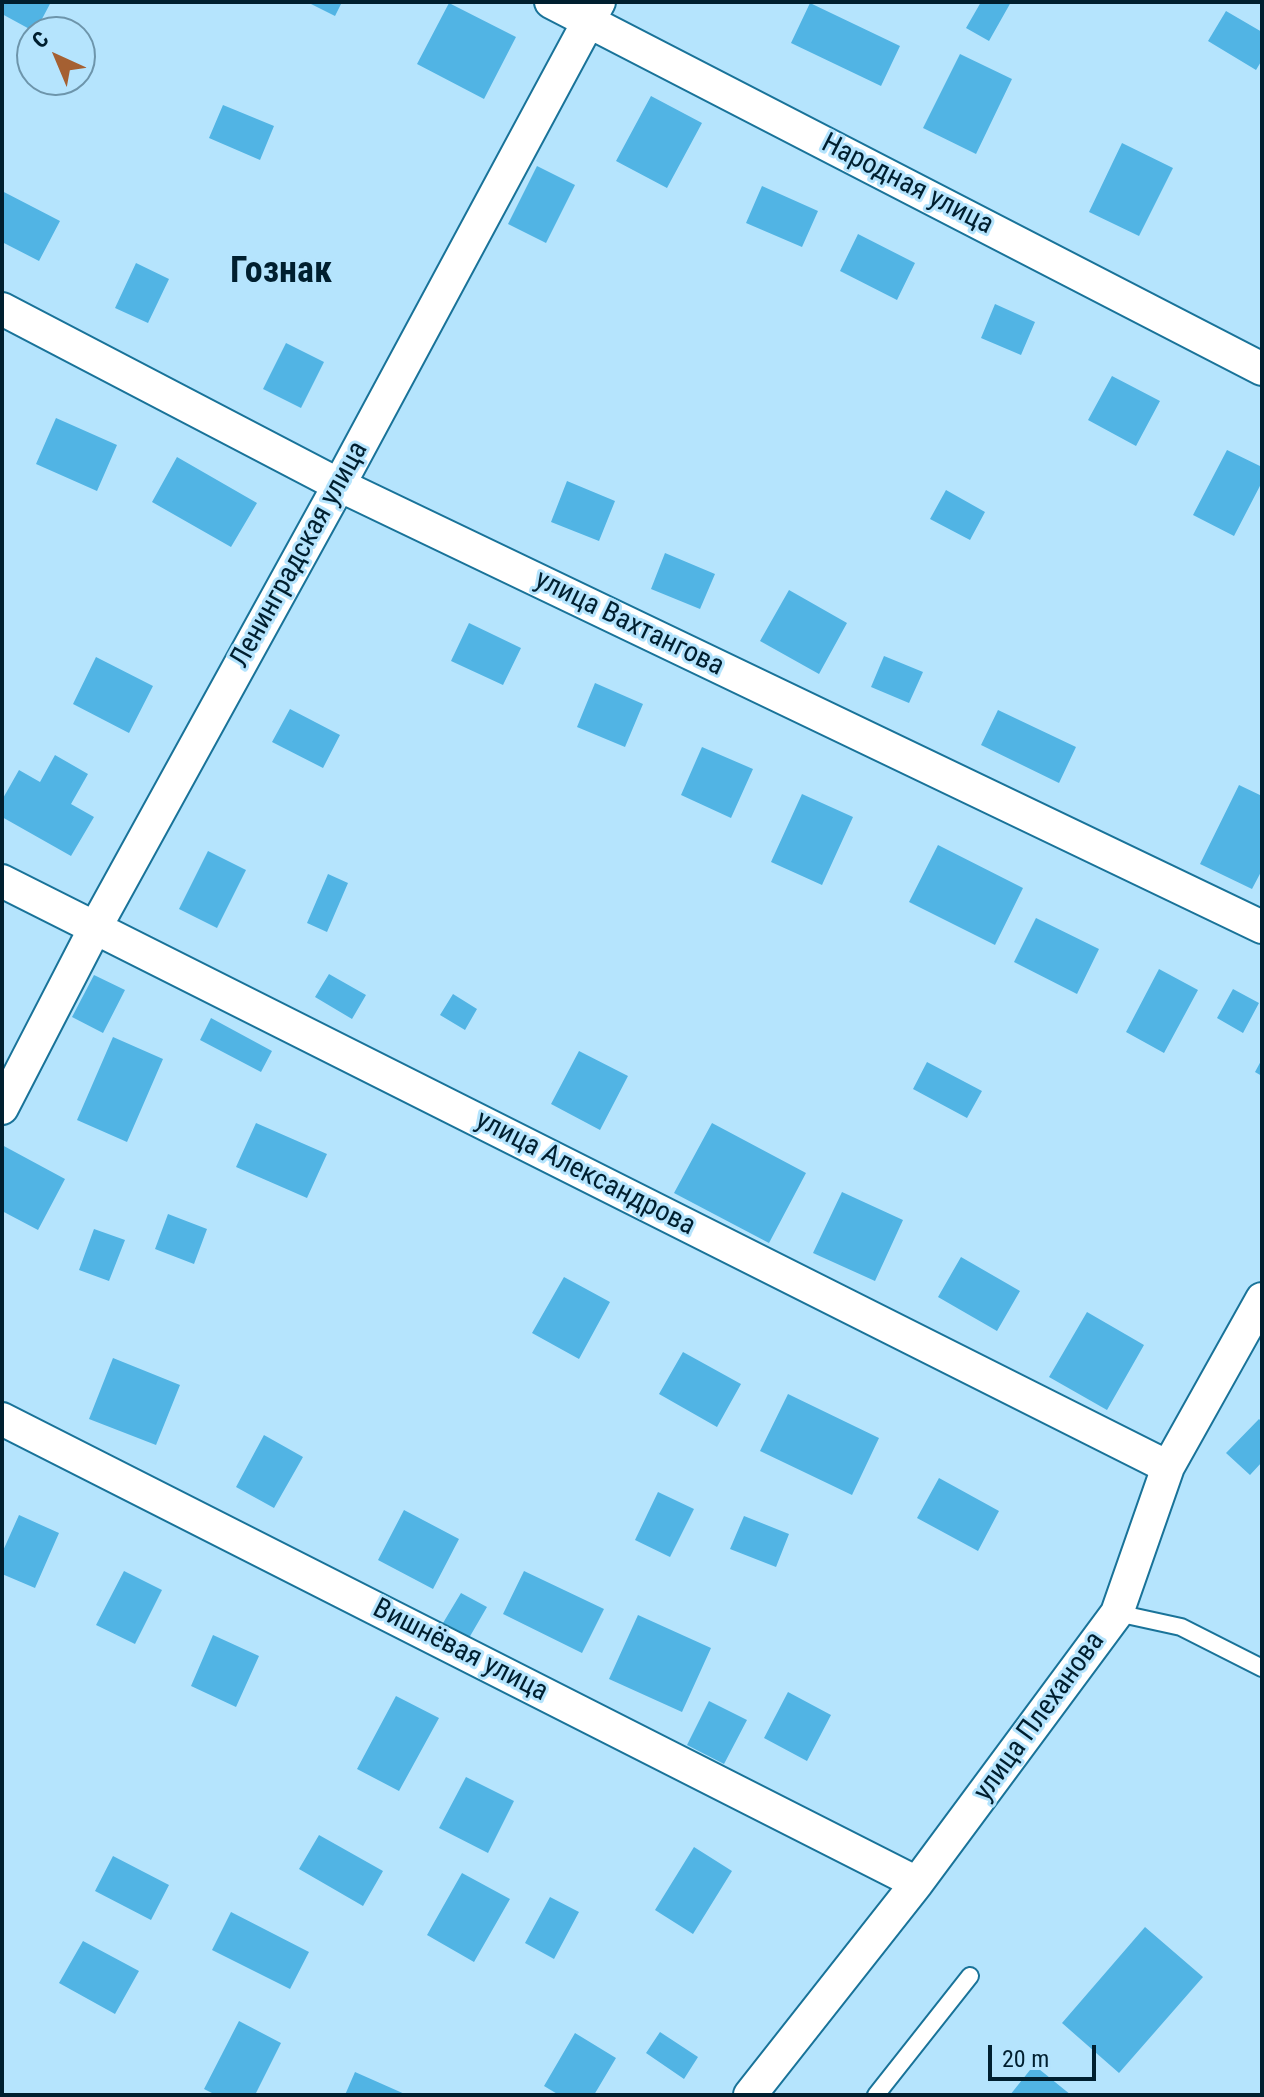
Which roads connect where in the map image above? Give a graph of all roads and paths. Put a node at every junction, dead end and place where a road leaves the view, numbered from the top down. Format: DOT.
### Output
graph roads {
  1 [pos="551,2"];
  2 [pos="594,12"];
  3 [pos="2,309"];
  4 [pos="1262,369"];
  5 [pos="339,485"];
  6 [pos="2,881"];
  7 [pos="1262,927"];
  8 [pos="95,928"];
  9 [pos="2,1108"];
  10 [pos="1262,1299"];
  11 [pos="2,1419"];
  12 [pos="1168,1467"];
  13 [pos="1117,1613"];
  14 [pos="1262,1668"];
  15 [pos="917,1883"];
  16 [pos="970,1976"];
  17 [pos="750,2095"];
  18 [pos="876,2095"];
  1 -- 2 [label="street, Народная улица"];
  2 -- 4 [label="street, Народная улица"];
  2 -- 5 [label="street, Ленинградская улица"];
  3 -- 5 [label="street, улица Вахтангова"];
  5 -- 7 [label="street, улица Вахтангова"];
  5 -- 8 [label="street, Ленинградская улица"];
  6 -- 8 [label="street, улица Александрова"];
  8 -- 9 [label="street, Ленинградская улица"];
  8 -- 12 [label="street, улица Александрова"];
  10 -- 12 [label="street, улица Плеханова"];
  11 -- 15 [label="street, Вишнёвая улица"];
  12 -- 13 [label="street, улица Плеханова"];
  13 -- 14 [label="lane"];
  13 -- 15 [label="street, улица Плеханова"];
  15 -- 17 [label="street, улица Плеханова"];
  16 -- 18 [label="lane"];
}
